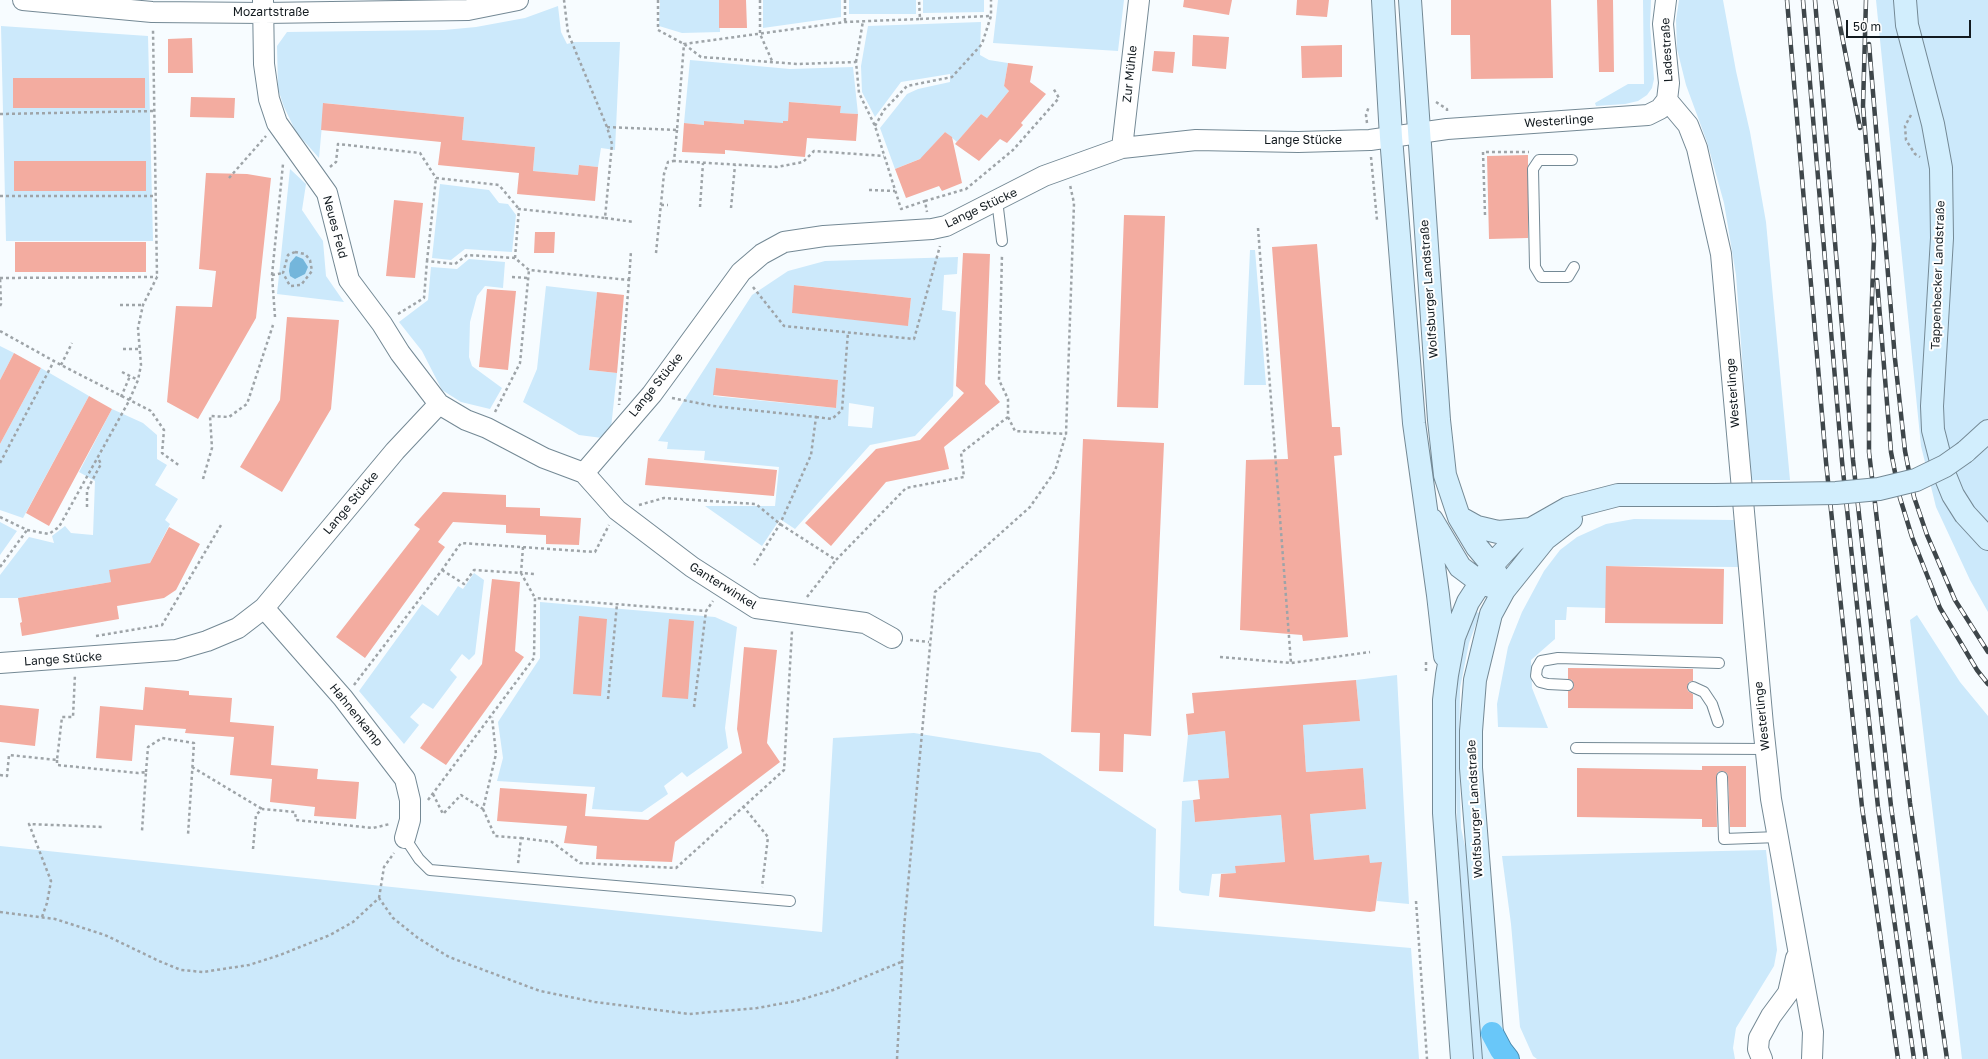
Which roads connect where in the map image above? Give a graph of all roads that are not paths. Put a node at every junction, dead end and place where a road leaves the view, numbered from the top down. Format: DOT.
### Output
graph roads {
  1 [pos="23,0"];
  2 [pos="518,0"];
  3 [pos="1139,0"];
  4 [pos="1383,0"];
  5 [pos="1410,0"];
  6 [pos="1666,0"];
  7 [pos="1905,0"];
  8 [pos="264,7"];
  9 [pos="1667,100"];
  10 [pos="1418,133"];
  11 [pos="1391,137"];
  12 [pos="1122,148"];
  13 [pos="1572,160"];
  14 [pos="997,200"];
  15 [pos="1002,241"];
  16 [pos="1574,267"];
  17 [pos="439,404"];
  18 [pos="1988,431"];
  19 [pos="584,473"];
  20 [pos="1596,500"];
  21 [pos="1426,510"];
  22 [pos="1458,517"];
  23 [pos="1531,529"];
  24 [pos="1988,539"];
  25 [pos="1486,573"];
  26 [pos="1504,590"];
  27 [pos="264,608"];
  28 [pos="892,638"];
  29 [pos="0,663"];
  30 [pos="1719,663"];
  31 [pos="1446,675"];
  32 [pos="1568,685"];
  33 [pos="1693,687"];
  34 [pos="1718,722"];
  35 [pos="1576,748"];
  36 [pos="1765,749"];
  37 [pos="1722,777"];
  38 [pos="408,829"];
  39 [pos="1778,837"];
  40 [pos="790,901"];
  41 [pos="1798,950"];
  42 [pos="1492,1033"];
  43 [pos="1462,1059"];
  44 [pos="1494,1059"];
  45 [pos="1508,1059"];
  46 [pos="1762,1059"];
  47 [pos="1812,1059"];
  1 -- 8 [label="street, Mozartstraße"];
  2 -- 8 [label="street, Mozartstraße"];
  3 -- 12 [label="street, Zur Mühle"];
  4 -- 11 [label="street, Wolfsburger Landstraße"];
  5 -- 10 [label="street, Wolfsburger Landstraße"];
  6 -- 9 [label="street, Ladestraße"];
  7 -- 24 [label="street, Tappenbecker Landstraße"];
  8 -- 17 [label="street, Neues Feld"];
  9 -- 10 [label="street, Westerlinge"];
  9 -- 36 [label="street, Westerlinge"];
  10 -- 11 [label="street, Westerlinge"];
  10 -- 22 [label="street, Wolfsburger Landstraße"];
  11 -- 12 [label="street, Lange Stücke"];
  11 -- 21 [label="street, Wolfsburger Landstraße"];
  12 -- 14 [label="street, Lange Stücke"];
  13 -- 16 [label="lane"];
  14 -- 15 [label="lane"];
  14 -- 19 [label="street, Lange Stücke"];
  17 -- 19 [label="street"];
  17 -- 27 [label="street, Lange Stücke"];
  18 -- 20 [label="street, bridge"];
  19 -- 28 [label="street, Ganterwinkel"];
  20 -- 23 [label="street"];
  20 -- 26 [label="street"];
  21 -- 25 [label="street, Wolfsburger Landstraße"];
  21 -- 31 [label="street, Wolfsburger Landstraße"];
  22 -- 23 [label="street"];
  22 -- 25 [label="street, Wolfsburger Landstraße"];
  23 -- 25 [label="street"];
  25 -- 26 [label="street, Wolfsburger Landstraße"];
  25 -- 31 [label="street, Wolfsburger Landstraße"];
  26 -- 42 [label="street, Wolfsburger Landstraße"];
  27 -- 29 [label="street, Lange Stücke"];
  27 -- 38 [label="street, Hahnenkamp"];
  30 -- 32 [label="lane"];
  31 -- 43 [label="street, Wolfsburger Landstraße"];
  33 -- 34 [label="lane"];
  35 -- 36 [label="lane"];
  36 -- 39 [label="street, Westerlinge"];
  37 -- 39 [label="lane"];
  38 -- 40 [label="lane"];
  39 -- 41 [label="street, Westerlinge"];
  41 -- 46 [label="street, Westerlinge"];
  41 -- 47 [label="street, Westerlinge"];
  42 -- 44 [label="street, Wolfsburger Landstraße"];
  42 -- 45 [label="highway"];
}
